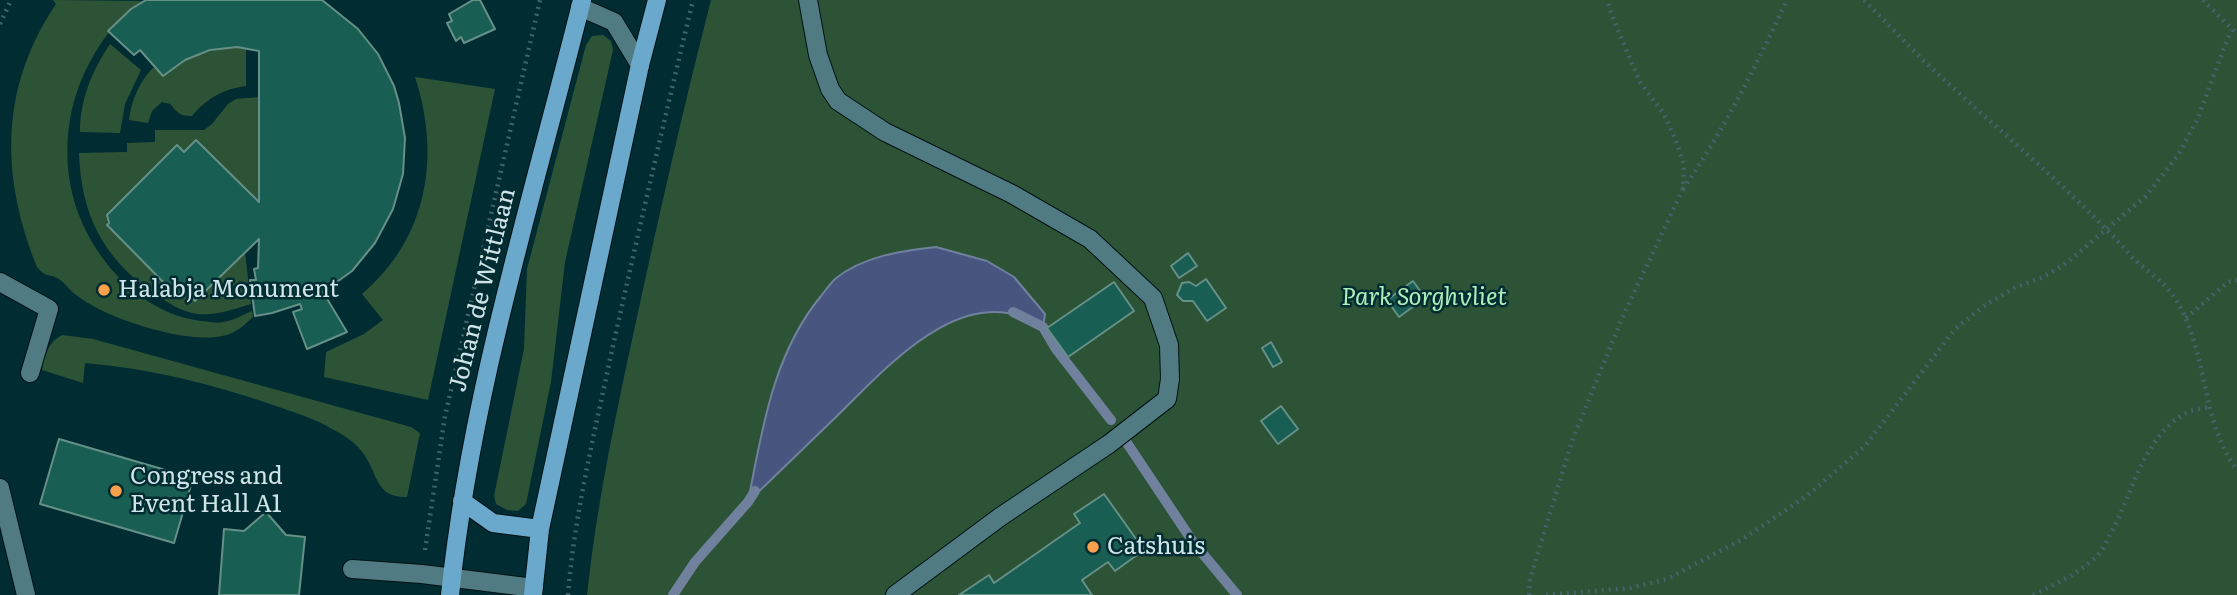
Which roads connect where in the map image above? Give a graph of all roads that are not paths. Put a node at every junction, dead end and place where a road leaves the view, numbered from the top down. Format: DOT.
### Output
graph roads {
  1 [pos="657,0"];
  2 [pos="808,0"];
  3 [pos="581,4"];
  4 [pos="640,65"];
  5 [pos="0,282"];
  6 [pos="30,373"];
  7 [pos="0,488"];
  8 [pos="462,500"];
  9 [pos="540,529"];
  10 [pos="352,569"];
  11 [pos="451,587"];
  12 [pos="533,591"];
  13 [pos="26,595"];
  14 [pos="895,595"];
  1 -- 4 [label="main road"];
  2 -- 14 [label="street"];
  3 -- 4 [label="street"];
  3 -- 8 [label="main road, Johan de Wittlaan"];
  4 -- 9 [label="main road"];
  5 -- 6 [label="street"];
  7 -- 13 [label="street"];
  8 -- 9 [label="main road"];
  8 -- 11 [label="main road, Johan de Wittlaan"];
  9 -- 12 [label="main road"];
  10 -- 11 [label="street"];
  11 -- 12 [label="street"];
}
